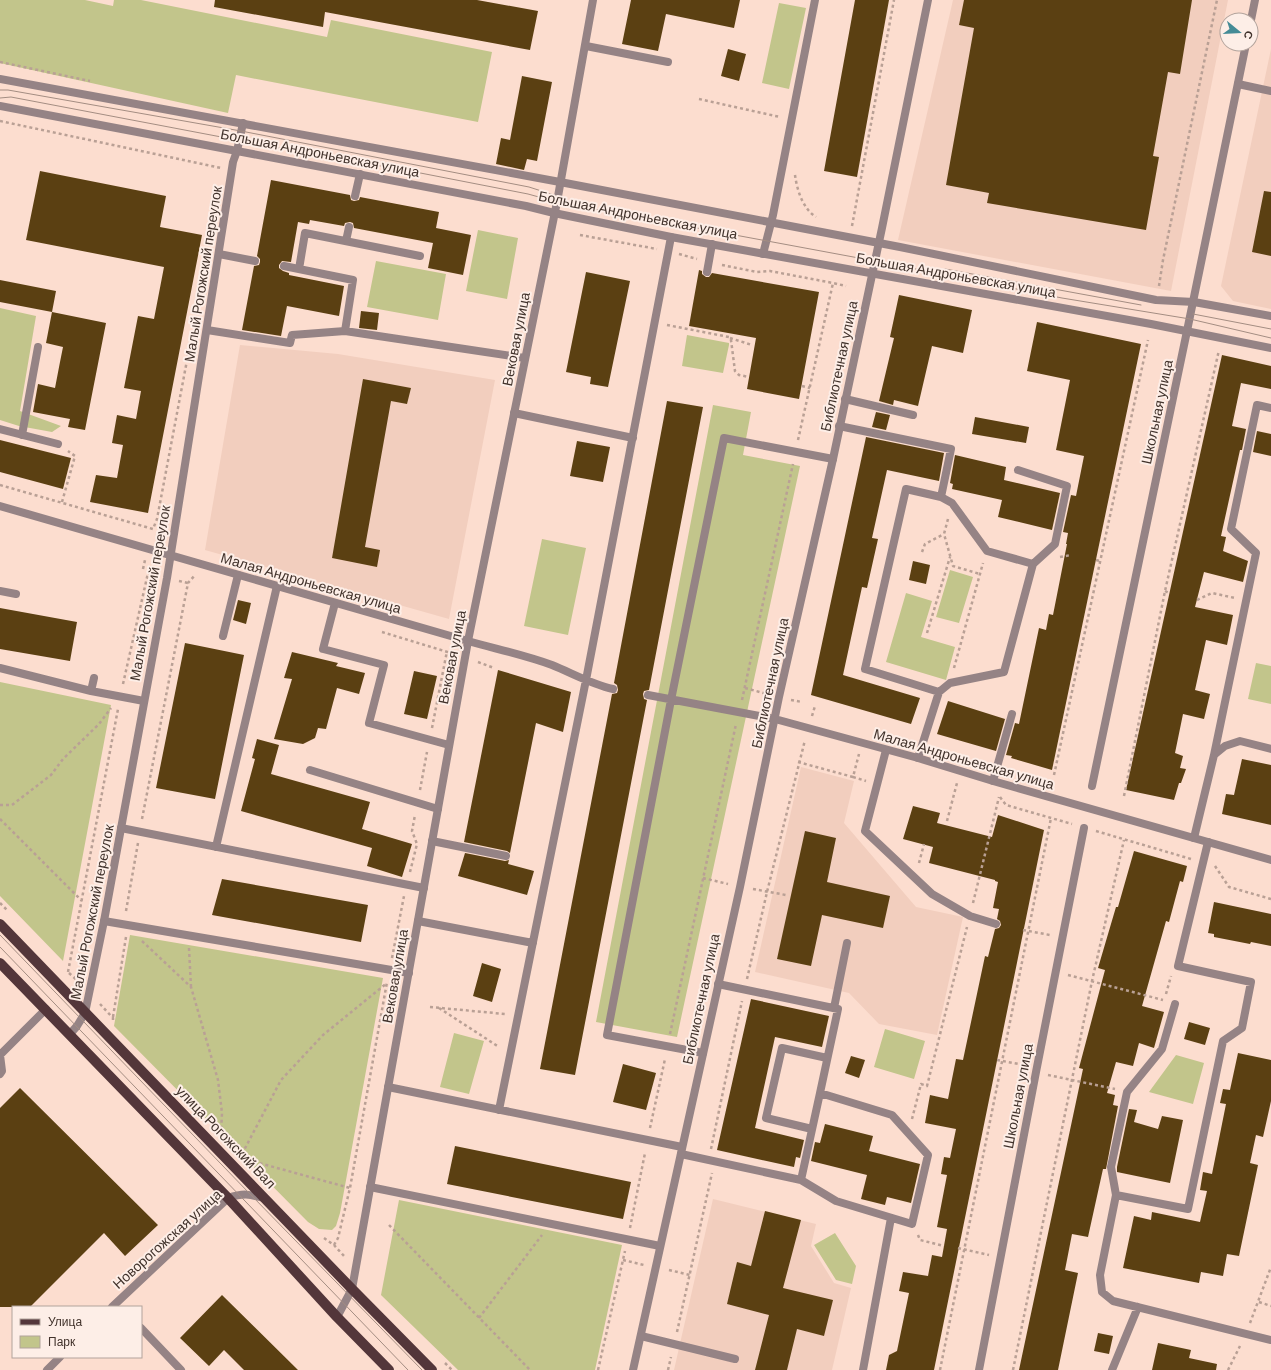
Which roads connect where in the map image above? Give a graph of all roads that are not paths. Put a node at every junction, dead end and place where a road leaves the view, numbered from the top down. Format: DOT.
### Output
graph roads {
  1 [pos="593,0"];
  2 [pos="815,0"];
  3 [pos="928,0"];
  4 [pos="1255,0"];
  5 [pos="1253,12"];
  6 [pos="586,46"];
  7 [pos="1244,52"];
  8 [pos="668,62"];
  9 [pos="0,79"];
  10 [pos="1238,84"];
  11 [pos="1271,91"];
  12 [pos="0,106"];
  13 [pos="243,123"];
  14 [pos="237,151"];
  15 [pos="360,174"];
  16 [pos="560,182"];
  17 [pos="355,196"];
  18 [pos="554,213"];
  19 [pos="771,222"];
  20 [pos="349,227"];
  21 [pos="671,236"];
  22 [pos="346,241"];
  23 [pos="879,243"];
  24 [pos="712,244"];
  25 [pos="219,254"];
  26 [pos="764,254"];
  27 [pos="420,256"];
  28 [pos="255,261"];
  29 [pos="284,266"];
  30 [pos="299,269"];
  31 [pos="706,272"];
  32 [pos="872,274"];
  33 [pos="1194,302"];
  34 [pos="1271,316"];
  35 [pos="207,330"];
  36 [pos="345,331"];
  37 [pos="1187,331"];
  38 [pos="38,347"];
  39 [pos="1271,348"];
  40 [pos="525,358"];
  41 [pos="845,399"];
  42 [pos="1271,408"];
  43 [pos="514,413"];
  44 [pos="913,415"];
  45 [pos="840,426"];
  46 [pos="0,429"];
  47 [pos="22,434"];
  48 [pos="633,438"];
  49 [pos="58,444"];
  50 [pos="833,459"];
  51 [pos="1018,470"];
  52 [pos="941,497"];
  53 [pos="0,506"];
  54 [pos="171,556"];
  55 [pos="1033,564"];
  56 [pos="238,575"];
  57 [pos="277,586"];
  58 [pos="0,591"];
  59 [pos="16,594"];
  60 [pos="335,603"];
  61 [pos="223,636"];
  62 [pos="468,641"];
  63 [pos="0,668"];
  64 [pos="94,678"];
  65 [pos="586,680"];
  66 [pos="613,689"];
  67 [pos="91,691"];
  68 [pos="939,692"];
  69 [pos="648,696"];
  70 [pos="671,700"];
  71 [pos="144,701"];
  72 [pos="1012,714"];
  73 [pos="775,719"];
  74 [pos="449,745"];
  75 [pos="1271,748"];
  76 [pos="886,750"];
  77 [pos="1214,755"];
  78 [pos="918,758"];
  79 [pos="310,770"];
  80 [pos="993,781"];
  81 [pos="1092,786"];
  82 [pos="438,810"];
  83 [pos="122,828"];
  84 [pos="1084,828"];
  85 [pos="1194,838"];
  86 [pos="432,841"];
  87 [pos="1208,842"];
  88 [pos="216,847"];
  89 [pos="506,856"];
  90 [pos="1271,860"];
  91 [pos="424,888"];
  92 [pos="104,921"];
  93 [pos="418,921"];
  94 [pos="0,924"];
  95 [pos="996,924"];
  96 [pos="533,943"];
  97 [pos="847,943"];
  98 [pos="0,963"];
  99 [pos="409,973"];
  100 [pos="718,984"];
  101 [pos="1176,1004"];
  102 [pos="834,1008"];
  103 [pos="46,1009"];
  104 [pos="85,1014"];
  105 [pos="70,1034"];
  106 [pos="703,1053"];
  107 [pos="827,1058"];
  108 [pos="0,1074"];
  109 [pos="388,1087"];
  110 [pos="820,1093"];
  111 [pos="500,1110"];
  112 [pos="812,1129"];
  113 [pos="681,1150"];
  114 [pos="801,1180"];
  115 [pos="370,1187"];
  116 [pos="1116,1195"];
  117 [pos="228,1198"];
  118 [pos="266,1199"];
  119 [pos="891,1218"];
  120 [pos="660,1246"];
  121 [pos="352,1289"];
  122 [pos="120,1304"];
  123 [pos="1138,1307"];
  124 [pos="337,1317"];
  125 [pos="142,1329"];
  126 [pos="640,1336"];
  127 [pos="1271,1340"];
  128 [pos="59,1358"];
  129 [pos="735,1359"];
  130 [pos="47,1370"];
  131 [pos="181,1370"];
  132 [pos="389,1370"];
  133 [pos="432,1370"];
  134 [pos="633,1370"];
  135 [pos="862,1370"];
  136 [pos="979,1370"];
  137 [pos="1112,1370"];
  1 -- 6 [label="street, Вековая улица"];
  2 -- 19 [label="street"];
  3 -- 23 [label="street, Библиотечная улица"];
  4 -- 5 [label="street"];
  6 -- 8 [label="street"];
  6 -- 16 [label="street, Вековая улица"];
  7 -- 10 [label="street, Школьная улица"];
  9 -- 13 [label="street, Большая Андроньевская улица"];
  10 -- 11 [label="street"];
  10 -- 33 [label="street, Школьная улица"];
  12 -- 14 [label="street, Большая Андроньевская улица"];
  13 -- 14 [label="street, Малый Рогожский переулок"];
  13 -- 16 [label="street, Большая Андроньевская улица"];
  14 -- 15 [label="street, Большая Андроньевская улица"];
  14 -- 25 [label="street, Малый Рогожский переулок"];
  15 -- 17 [label="street"];
  15 -- 18 [label="street, Большая Андроньевская улица"];
  16 -- 18 [label="street, Вековая улица"];
  16 -- 19 [label="street, Большая Андроньевская улица"];
  18 -- 21 [label="street, Большая Андроньевская улица"];
  18 -- 40 [label="street, Вековая улица"];
  19 -- 23 [label="street, Большая Андроньевская улица"];
  19 -- 26 [label="street"];
  20 -- 22 [label="street"];
  21 -- 24 [label="street, Большая Андроньевская улица"];
  21 -- 48 [label="street"];
  22 -- 27 [label="street"];
  22 -- 30 [label="street"];
  23 -- 32 [label="street, Библиотечная улица"];
  23 -- 33 [label="street, Большая Андроньевская улица"];
  24 -- 26 [label="street, Большая Андроньевская улица"];
  24 -- 31 [label="street"];
  25 -- 28 [label="street"];
  25 -- 35 [label="street, Малый Рогожский переулок"];
  26 -- 32 [label="street, Большая Андроньевская улица"];
  29 -- 30 [label="street"];
  30 -- 36 [label="street"];
  32 -- 37 [label="street, Большая Андроньевская улица"];
  32 -- 41 [label="street, Библиотечная улица"];
  33 -- 34 [label="street, Большая Андроньевская улица"];
  33 -- 37 [label="street, Школьная улица"];
  35 -- 36 [label="street"];
  35 -- 54 [label="street, Малый Рогожский переулок"];
  36 -- 40 [label="street"];
  37 -- 39 [label="street, Большая Андроньевская улица"];
  37 -- 81 [label="street, Школьная улица"];
  38 -- 47 [label="street"];
  40 -- 43 [label="street, Вековая улица"];
  41 -- 44 [label="street"];
  41 -- 45 [label="street, Библиотечная улица"];
  42 -- 77 [label="street"];
  43 -- 48 [label="street"];
  43 -- 62 [label="street, Вековая улица"];
  45 -- 50 [label="street, Библиотечная улица"];
  45 -- 52 [label="street"];
  46 -- 47 [label="street"];
  47 -- 49 [label="street"];
  48 -- 65 [label="street"];
  50 -- 70 [label="street"];
  50 -- 73 [label="street, Библиотечная улица"];
  51 -- 55 [label="street"];
  52 -- 55 [label="street"];
  52 -- 68 [label="street"];
  53 -- 54 [label="street, Малая Андроньевская улица"];
  54 -- 56 [label="street, Малая Андроньевская улица"];
  54 -- 71 [label="street, Малый Рогожский переулок"];
  55 -- 68 [label="street"];
  56 -- 57 [label="street, Малая Андроньевская улица"];
  56 -- 61 [label="street"];
  57 -- 60 [label="street, Малая Андроньевская улица"];
  57 -- 88 [label="street"];
  58 -- 59 [label="street"];
  60 -- 62 [label="street, Малая Андроньевская улица"];
  60 -- 74 [label="street"];
  62 -- 65 [label="street, Малая Андроньевская улица"];
  62 -- 74 [label="street, Вековая улица"];
  63 -- 67 [label="street"];
  64 -- 67 [label="street"];
  65 -- 66 [label="street, Малая Андроньевская улица"];
  65 -- 96 [label="street"];
  67 -- 71 [label="street"];
  68 -- 78 [label="street"];
  69 -- 70 [label="street, Малая Андроньевская улица"];
  70 -- 73 [label="street, Малая Андроньевская улица"];
  70 -- 106 [label="street"];
  71 -- 83 [label="street, Малый Рогожский переулок"];
  72 -- 80 [label="street"];
  73 -- 76 [label="street, Малая Андроньевская улица"];
  73 -- 100 [label="street, Библиотечная улица"];
  74 -- 82 [label="street, Вековая улица"];
  75 -- 77 [label="street"];
  76 -- 78 [label="street, Малая Андроньевская улица"];
  76 -- 95 [label="street"];
  77 -- 85 [label="street"];
  78 -- 80 [label="street, Малая Андроньевская улица"];
  79 -- 82 [label="street"];
  80 -- 85 [label="street, Малая Андроньевская улица"];
  82 -- 86 [label="street, Вековая улица"];
  83 -- 88 [label="street"];
  83 -- 92 [label="street, Малый Рогожский переулок"];
  84 -- 136 [label="street, Школьная улица"];
  85 -- 87 [label="street, Малая Андроньевская улица"];
  86 -- 89 [label="street"];
  86 -- 91 [label="street, Вековая улица"];
  87 -- 90 [label="street, Малая Андроньевская улица"];
  87 -- 116 [label="street"];
  88 -- 91 [label="street"];
  91 -- 93 [label="street, Вековая улица"];
  92 -- 99 [label="street"];
  92 -- 104 [label="street, Малый Рогожский переулок"];
  93 -- 96 [label="street"];
  93 -- 99 [label="street, Вековая улица"];
  94 -- 104 [label="main road, улица Рогожский Вал"];
  96 -- 111 [label="street"];
  97 -- 102 [label="street"];
  98 -- 103 [label="main road"];
  99 -- 109 [label="street, Вековая улица"];
  100 -- 102 [label="street"];
  100 -- 106 [label="street, Библиотечная улица"];
  101 -- 116 [label="street"];
  102 -- 107 [label="street"];
  103 -- 105 [label="main road"];
  103 -- 108 [label="street"];
  104 -- 105 [label="street, Малый Рогожский переулок"];
  104 -- 118 [label="main road, улица Рогожский Вал"];
  105 -- 117 [label="main road"];
  106 -- 113 [label="street, Библиотечная улица"];
  107 -- 110 [label="street"];
  107 -- 112 [label="street"];
  109 -- 111 [label="street"];
  109 -- 115 [label="street, Вековая улица"];
  110 -- 112 [label="street"];
  110 -- 119 [label="street"];
  111 -- 113 [label="street"];
  112 -- 114 [label="street"];
  113 -- 114 [label="street"];
  113 -- 120 [label="street, Библиотечная улица"];
  114 -- 119 [label="street"];
  115 -- 120 [label="street"];
  115 -- 121 [label="street, Вековая улица"];
  116 -- 123 [label="street"];
  117 -- 118 [label="street, Новорогожская улица"];
  117 -- 122 [label="street, Новорогожская улица"];
  117 -- 124 [label="main road"];
  118 -- 121 [label="main road, улица Рогожский Вал"];
  119 -- 135 [label="street"];
  120 -- 126 [label="street, Библиотечная улица"];
  121 -- 124 [label="street, Вековая улица"];
  121 -- 133 [label="main road, улица Рогожский Вал"];
  123 -- 127 [label="street"];
  123 -- 137 [label="street"];
  124 -- 132 [label="main road"];
  125 -- 131 [label="street"];
  126 -- 129 [label="street"];
  126 -- 134 [label="street, Библиотечная улица"];
  128 -- 130 [label="street"];
}
